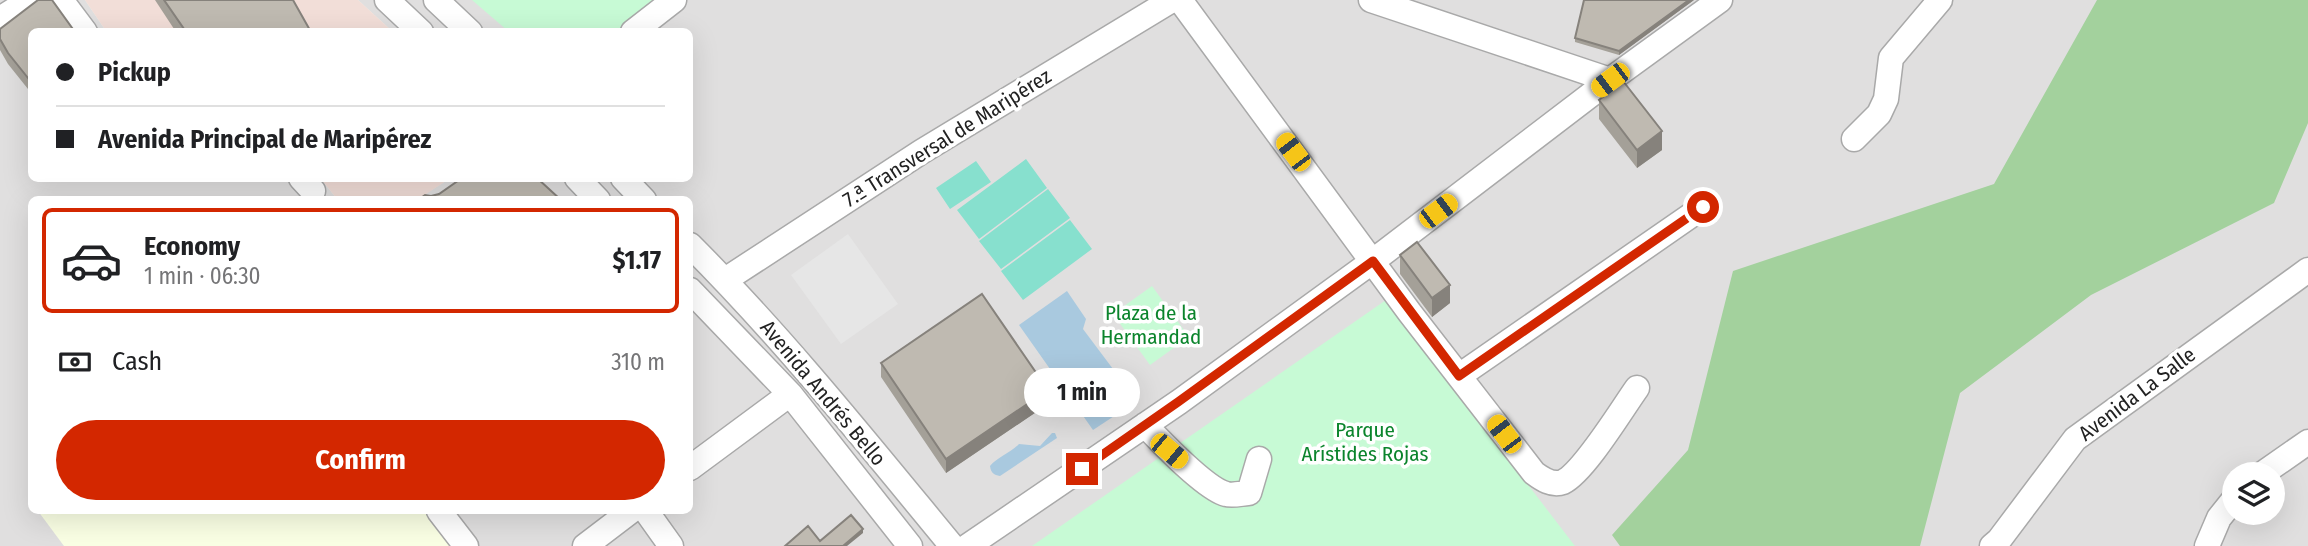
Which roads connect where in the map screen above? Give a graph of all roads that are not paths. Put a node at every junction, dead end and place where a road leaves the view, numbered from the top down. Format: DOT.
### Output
graph roads {
  1 [pos="30,0"];
  2 [pos="61,0"];
  3 [pos="387,0"];
  4 [pos="436,0"];
  5 [pos="674,0"];
  6 [pos="1172,0"];
  7 [pos="1180,0"];
  8 [pos="1371,0"];
  9 [pos="1720,0"];
  10 [pos="1940,0"];
  11 [pos="0,19"];
  12 [pos="82,28"];
  13 [pos="417,28"];
  14 [pos="466,28"];
  15 [pos="638,28"];
  16 [pos="1610,80"];
  17 [pos="1854,139"];
  18 [pos="581,182"];
  19 [pos="627,182"];
  20 [pos="594,196"];
  21 [pos="640,196"];
  22 [pos="1703,207"];
  23 [pos="693,248"];
  24 [pos="1373,261"];
  25 [pos="2308,270"];
  26 [pos="725,280"];
  27 [pos="693,293"];
  28 [pos="1459,376"];
  29 [pos="1637,388"];
  30 [pos="790,394"];
  31 [pos="1145,425"];
  32 [pos="2308,442"];
  33 [pos="1259,459"];
  34 [pos="2279,462"];
  35 [pos="693,466"];
  36 [pos="441,514"];
  37 [pos="627,514"];
  38 [pos="648,514"];
  39 [pos="2222,514"];
  40 [pos="466,546"];
  41 [pos="585,546"];
  42 [pos="671,546"];
  43 [pos="910,546"];
  44 [pos="952,546"];
  45 [pos="968,546"];
  46 [pos="1992,546"];
  47 [pos="2207,546"];
  1 -- 11 [label="street"];
  2 -- 12 [label="street"];
  3 -- 13 [label="street"];
  4 -- 14 [label="street"];
  5 -- 15 [label="street"];
  6 -- 26 [label="street, 7.ª Transversal de Maripérez"];
  7 -- 24 [label="street"];
  8 -- 16 [label="street"];
  9 -- 16 [label="street"];
  10 -- 17 [label="street"];
  16 -- 24 [label="street"];
  18 -- 20 [label="street"];
  19 -- 21 [label="street"];
  22 -- 28 [label="street"];
  23 -- 26 [label="street, Avenida Andrés Bello"];
  24 -- 28 [label="street"];
  24 -- 31 [label="street"];
  25 -- 46 [label="street, Avenida La Salle"];
  26 -- 44 [label="street, Avenida Andrés Bello"];
  27 -- 30 [label="street, Avenida Andrés Bello"];
  28 -- 29 [label="street"];
  30 -- 35 [label="street"];
  30 -- 43 [label="street, Avenida Andrés Bello"];
  31 -- 33 [label="street"];
  31 -- 45 [label="street"];
  32 -- 34 [label="street"];
  36 -- 40 [label="street"];
  37 -- 41 [label="street"];
  38 -- 42 [label="street"];
  39 -- 47 [label="street"];
}
